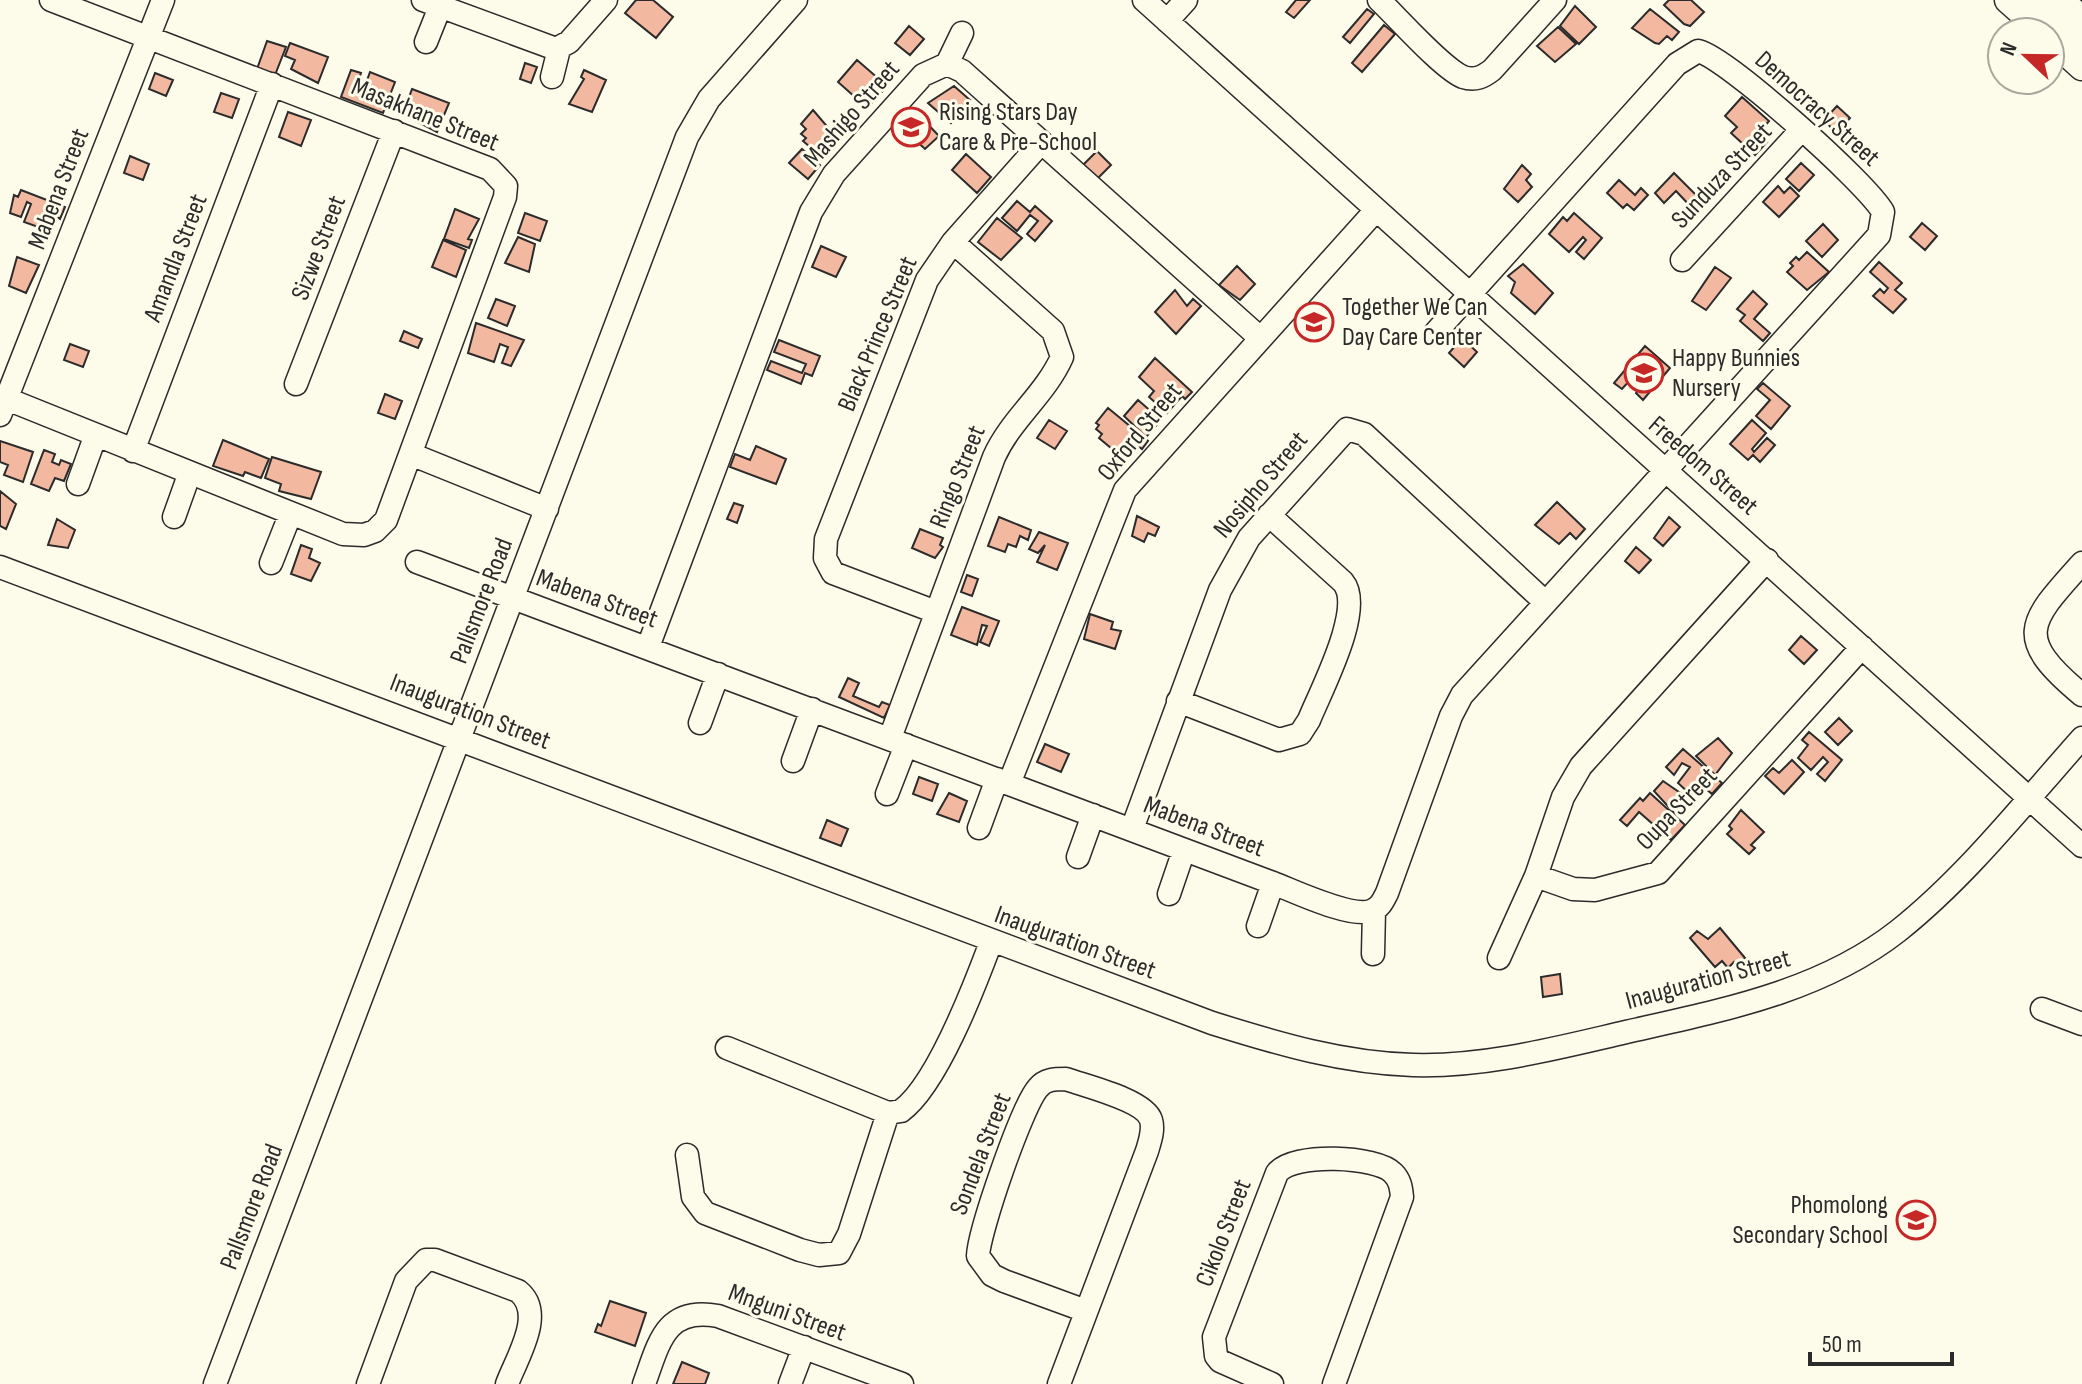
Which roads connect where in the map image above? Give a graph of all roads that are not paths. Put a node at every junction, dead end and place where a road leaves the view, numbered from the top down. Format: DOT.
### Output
graph roads {
  1 [pos="51,0"];
  2 [pos="163,0"];
  3 [pos="606,0"];
  4 [pos="796,0"];
  5 [pos="1144,0"];
  6 [pos="1186,0"];
  7 [pos="1379,0"];
  8 [pos="1555,0"];
  9 [pos="2008,0"];
  10 [pos="2036,0"];
  11 [pos="2062,0"];
  12 [pos="432,3"];
  13 [pos="2026,16"];
  14 [pos="2082,16"];
  15 [pos="1167,21"];
  16 [pos="962,33"];
  17 [pos="149,38"];
  18 [pos="2082,41"];
  19 [pos="426,42"];
  20 [pos="559,49"];
  21 [pos="2066,52"];
  22 [pos="947,64"];
  23 [pos="2082,67"];
  24 [pos="552,77"];
  25 [pos="272,84"];
  26 [pos="1802,129"];
  27 [pos="394,131"];
  28 [pos="1040,144"];
  29 [pos="1376,210"];
  30 [pos="953,242"];
  31 [pos="1682,260"];
  32 [pos="1470,292"];
  33 [pos="1435,333"];
  34 [pos="1259,337"];
  35 [pos="296,384"];
  36 [pos="3,407"];
  37 [pos="95,437"];
  38 [pos="133,451"];
  39 [pos="413,455"];
  40 [pos="1665,471"];
  41 [pos="189,475"];
  42 [pos="78,484"];
  43 [pos="547,509"];
  44 [pos="290,515"];
  45 [pos="1269,515"];
  46 [pos="174,517"];
  47 [pos="386,520"];
  48 [pos="1767,560"];
  49 [pos="417,562"];
  50 [pos="271,563"];
  51 [pos="2082,563"];
  52 [pos="0,567"];
  53 [pos="513,599"];
  54 [pos="1545,602"];
  55 [pos="936,612"];
  56 [pos="648,647"];
  57 [pos="1862,647"];
  58 [pos="718,674"];
  59 [pos="2082,695"];
  60 [pos="1178,701"];
  61 [pos="812,709"];
  62 [pos="700,723"];
  63 [pos="459,738"];
  64 [pos="2082,738"];
  65 [pos="898,742"];
  66 [pos="793,761"];
  67 [pos="1003,782"];
  68 [pos="887,794"];
  69 [pos="2028,798"];
  70 [pos="1093,815"];
  71 [pos="979,828"];
  72 [pos="1132,829"];
  73 [pos="2082,846"];
  74 [pos="1184,850"];
  75 [pos="1078,857"];
  76 [pos="1536,876"];
  77 [pos="1273,883"];
  78 [pos="1169,894"];
  79 [pos="1374,910"];
  80 [pos="1258,926"];
  81 [pos="991,942"];
  82 [pos="1373,954"];
  83 [pos="1499,958"];
  84 [pos="2042,1009"];
  85 [pos="2082,1024"];
  86 [pos="727,1048"];
  87 [pos="888,1113"];
  88 [pos="687,1155"];
  89 [pos="1086,1311"];
  90 [pos="804,1347"];
  91 [pos="215,1384"];
  92 [pos="368,1384"];
  93 [pos="507,1384"];
  94 [pos="644,1384"];
  95 [pos="790,1384"];
  96 [pos="902,1384"];
  97 [pos="1059,1384"];
  98 [pos="1272,1384"];
  99 [pos="1334,1384"];
  1 -- 17 [label="street, Masakhane Street"];
  2 -- 17 [label="street, Mabena Street"];
  3 -- 20 [label="street"];
  4 -- 43 [label="street, Pallsmore Road"];
  5 -- 15 [label="street, Freedom Street"];
  6 -- 15 [label="street"];
  7 -- 8 [label="street"];
  9 -- 13 [label="main road"];
  10 -- 18 [label="street"];
  11 -- 14 [label="street"];
  12 -- 19 [label="street"];
  12 -- 20 [label="street"];
  15 -- 29 [label="street, Freedom Street"];
  16 -- 22 [label="street"];
  17 -- 25 [label="street, Masakhane Street"];
  17 -- 36 [label="street, Mabena Street"];
  20 -- 24 [label="street"];
  21 -- 23 [label="main road"];
  22 -- 28 [label="street"];
  22 -- 56 [label="street, Mashigo Street"];
  25 -- 27 [label="street, Masakhane Street"];
  25 -- 38 [label="street, Amandla Street"];
  26 -- 31 [label="street, Sunduza Street"];
  26 -- 32 [label="street, Democracy Street"];
  26 -- 40 [label="street, Democracy Street"];
  27 -- 35 [label="street, Sizwe Street"];
  27 -- 39 [label="street, Masakhane Street"];
  28 -- 30 [label="street, Black Prince Street"];
  28 -- 34 [label="street"];
  29 -- 32 [label="street, Freedom Street"];
  29 -- 34 [label="street, Oxford Street"];
  30 -- 55 [label="street, Ringo Street"];
  30 -- 55 [label="street, Black Prince Street"];
  32 -- 33 [label="street"];
  32 -- 40 [label="street, Freedom Street"];
  34 -- 67 [label="street, Oxford Street"];
  36 -- 37 [label="street, Mabena Street"];
  37 -- 38 [label="street, Mabena Street"];
  37 -- 42 [label="street"];
  38 -- 41 [label="street, Mabena Street"];
  39 -- 43 [label="street"];
  39 -- 47 [label="street, Masakhane Street"];
  40 -- 48 [label="street, Freedom Street"];
  40 -- 54 [label="street"];
  41 -- 44 [label="street, Mabena Street"];
  41 -- 46 [label="street"];
  43 -- 53 [label="street, Pallsmore Road"];
  44 -- 47 [label="street, Mabena Street"];
  44 -- 50 [label="street"];
  45 -- 54 [label="street, Nosipho Street"];
  45 -- 60 [label="street, Nosipho Street"];
  45 -- 60 [label="street"];
  48 -- 57 [label="street, Freedom Street"];
  48 -- 76 [label="street"];
  49 -- 53 [label="street, Mabena Street"];
  51 -- 59 [label="street"];
  52 -- 63 [label="street, Inauguration Street"];
  53 -- 56 [label="street, Mabena Street"];
  53 -- 63 [label="street, Pallsmore Road"];
  54 -- 79 [label="street"];
  55 -- 65 [label="street, Ringo Street"];
  56 -- 58 [label="street, Mabena Street"];
  57 -- 69 [label="street, Freedom Street"];
  57 -- 76 [label="street, Oupa Street"];
  58 -- 61 [label="street, Mabena Street"];
  58 -- 62 [label="street"];
  60 -- 72 [label="street, Nosipho Street"];
  61 -- 65 [label="street, Mabena Street"];
  61 -- 66 [label="street"];
  63 -- 81 [label="street, Inauguration Street"];
  63 -- 91 [label="street, Pallsmore Road"];
  64 -- 69 [label="street, Inauguration Street"];
  65 -- 67 [label="street, Mabena Street"];
  65 -- 68 [label="street, Ringo Street"];
  67 -- 70 [label="street, Mabena Street"];
  67 -- 71 [label="street, Oxford Street"];
  69 -- 73 [label="street, Freedom Street"];
  69 -- 81 [label="street, Inauguration Street"];
  70 -- 72 [label="street, Mabena Street"];
  70 -- 75 [label="street"];
  72 -- 74 [label="street, Mabena Street"];
  74 -- 77 [label="street, Mabena Street"];
  74 -- 78 [label="street"];
  76 -- 83 [label="street"];
  77 -- 79 [label="street, Mabena Street"];
  77 -- 80 [label="street"];
  79 -- 82 [label="street"];
  81 -- 87 [label="street"];
  84 -- 85 [label="street"];
  86 -- 87 [label="street"];
  87 -- 88 [label="street"];
  89 -- 89 [label="street, Sondela Street"];
  89 -- 97 [label="street, Sondela Street"];
  90 -- 94 [label="street, Mnguni Street"];
  90 -- 95 [label="street"];
  90 -- 96 [label="street, Mnguni Street"];
  92 -- 93 [label="street"];
  98 -- 99 [label="street, Cikolo Street"];
}
